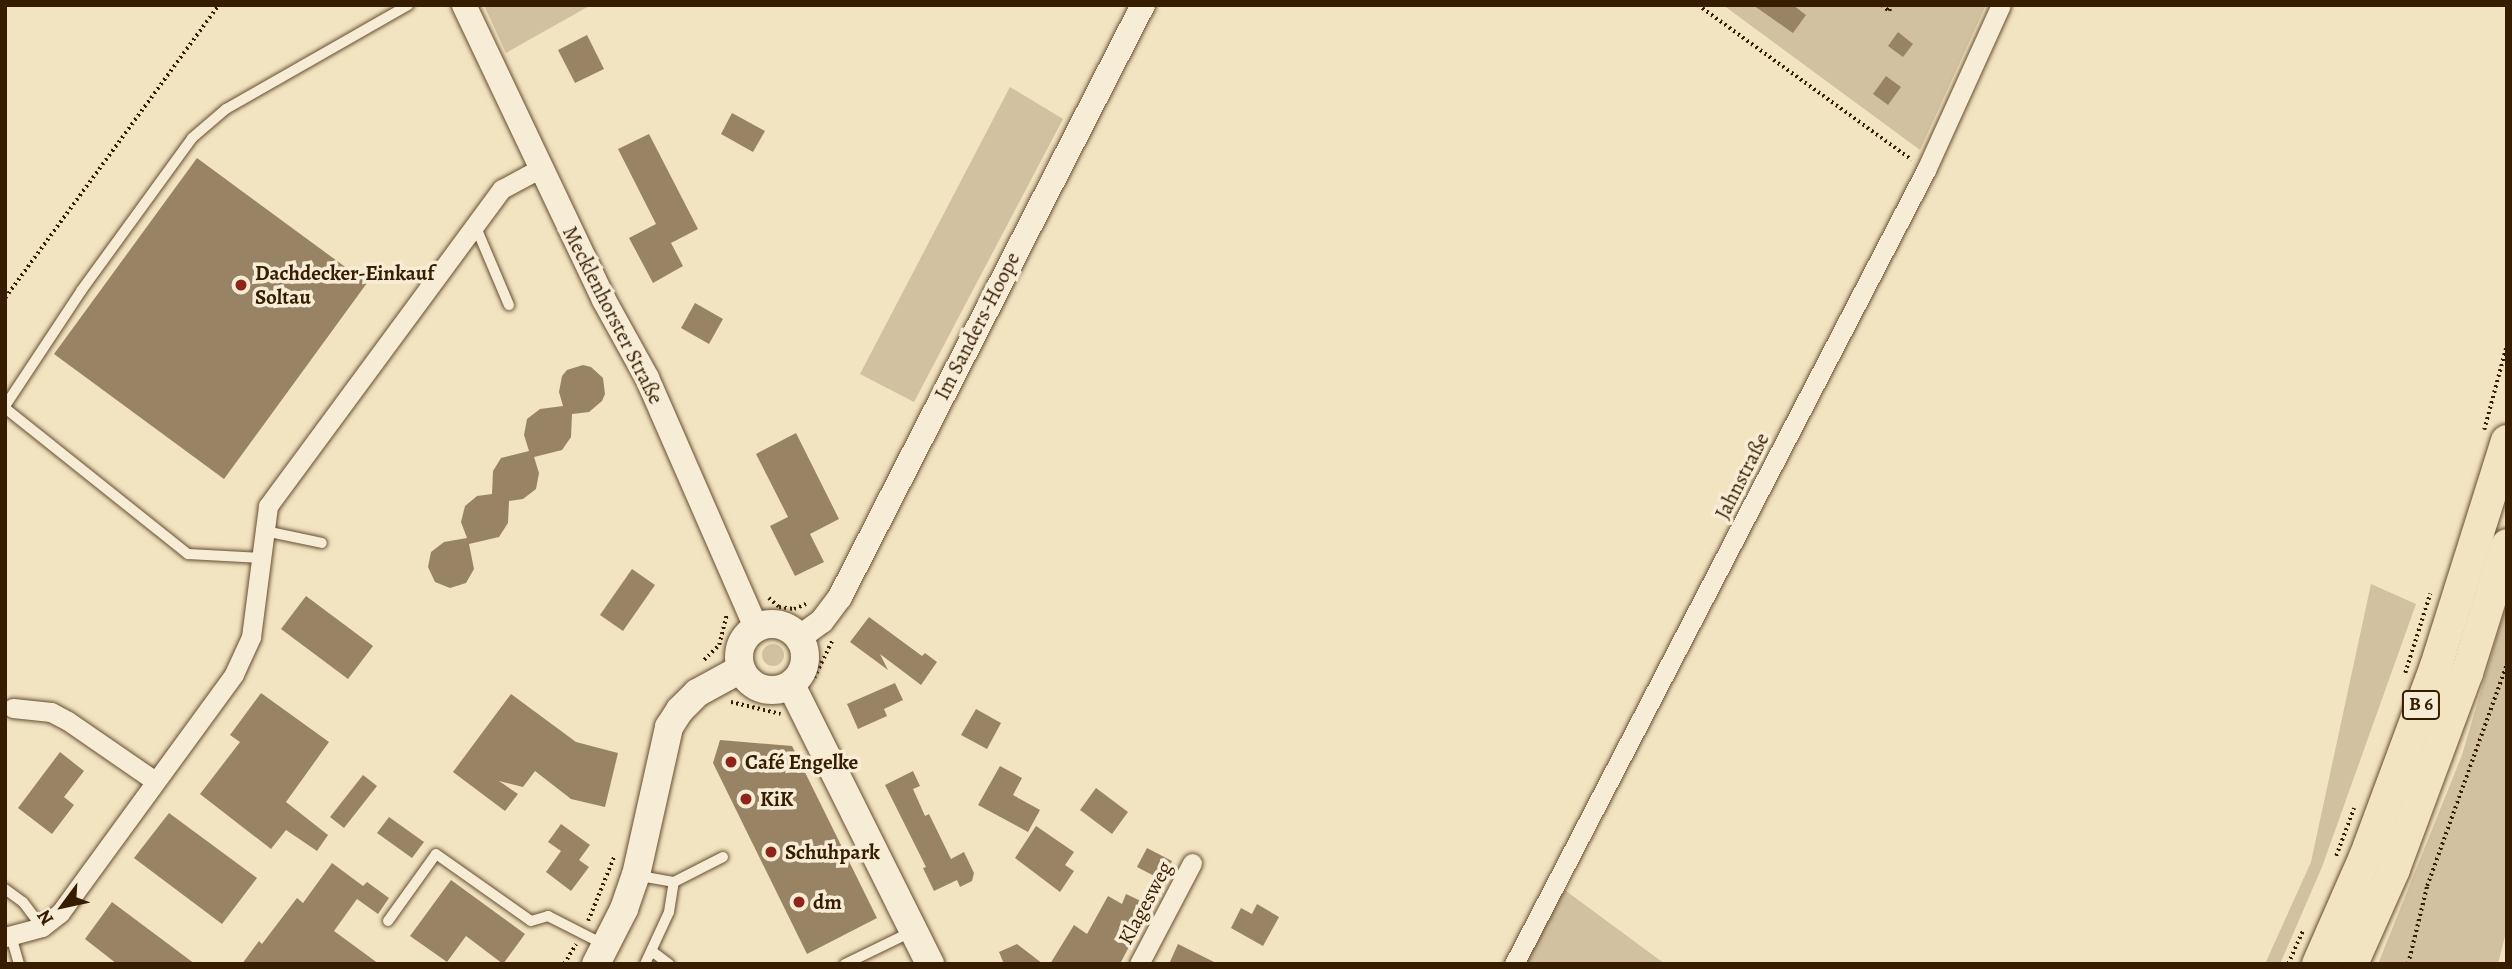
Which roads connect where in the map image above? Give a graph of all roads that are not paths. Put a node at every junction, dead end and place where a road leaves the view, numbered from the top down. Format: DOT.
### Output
graph roads {
  1 [pos="408,5"];
  2 [pos="464,5"];
  3 [pos="1143,5"];
  4 [pos="2001,5"];
  5 [pos="541,168"];
  6 [pos="475,225"];
  7 [pos="509,305"];
  8 [pos="5,407"];
  9 [pos="2494,439"];
  10 [pos="265,531"];
  11 [pos="322,543"];
  12 [pos="2507,545"];
  13 [pos="262,558"];
  14 [pos="756,627"];
  15 [pos="811,629"];
  16 [pos="741,669"];
  17 [pos="790,685"];
  18 [pos="13,708"];
  19 [pos="155,781"];
  20 [pos="723,857"];
  21 [pos="1192,863"];
  22 [pos="636,875"];
  23 [pos="674,882"];
  24 [pos="5,889"];
  25 [pos="388,921"];
  26 [pos="42,927"];
  27 [pos="915,931"];
  28 [pos="8,937"];
  29 [pos="653,952"];
  30 [pos="601,959"];
  31 [pos="19,964"];
  32 [pos="646,964"];
  33 [pos="669,964"];
  34 [pos="845,964"];
  35 [pos="930,964"];
  36 [pos="1139,964"];
  37 [pos="1514,964"];
  38 [pos="2318,964"];
  39 [pos="2352,964"];
  1 -- 8 [label="lane"];
  2 -- 5 [label="street, Mecklenhorster Straße"];
  3 -- 15 [label="street, Im Sanders-Hoope"];
  4 -- 37 [label="street, Jahnstraße"];
  5 -- 6 [label="street"];
  5 -- 14 [label="street, Mecklenhorster Straße"];
  6 -- 7 [label="lane"];
  6 -- 10 [label="street"];
  8 -- 13 [label="lane"];
  9 -- 38 [label="highway, B 6"];
  10 -- 11 [label="lane"];
  10 -- 13 [label="street"];
  12 -- 39 [label="highway, B 6"];
  13 -- 19 [label="street"];
  14 -- 15 [label="main road"];
  14 -- 16 [label="main road"];
  15 -- 17 [label="main road"];
  16 -- 17 [label="main road"];
  16 -- 22 [label="main road"];
  17 -- 27 [label="main road"];
  18 -- 19 [label="street"];
  19 -- 26 [label="street"];
  20 -- 23 [label="lane"];
  21 -- 36 [label="street, Klagesweg"];
  22 -- 23 [label="lane"];
  22 -- 30 [label="main road"];
  23 -- 29 [label="lane"];
  24 -- 26 [label="lane"];
  25 -- 30 [label="lane"];
  26 -- 28 [label="street"];
  27 -- 34 [label="lane"];
  27 -- 35 [label="main road"];
  28 -- 31 [label="lane"];
  29 -- 32 [label="lane"];
  29 -- 33 [label="lane"];
}
